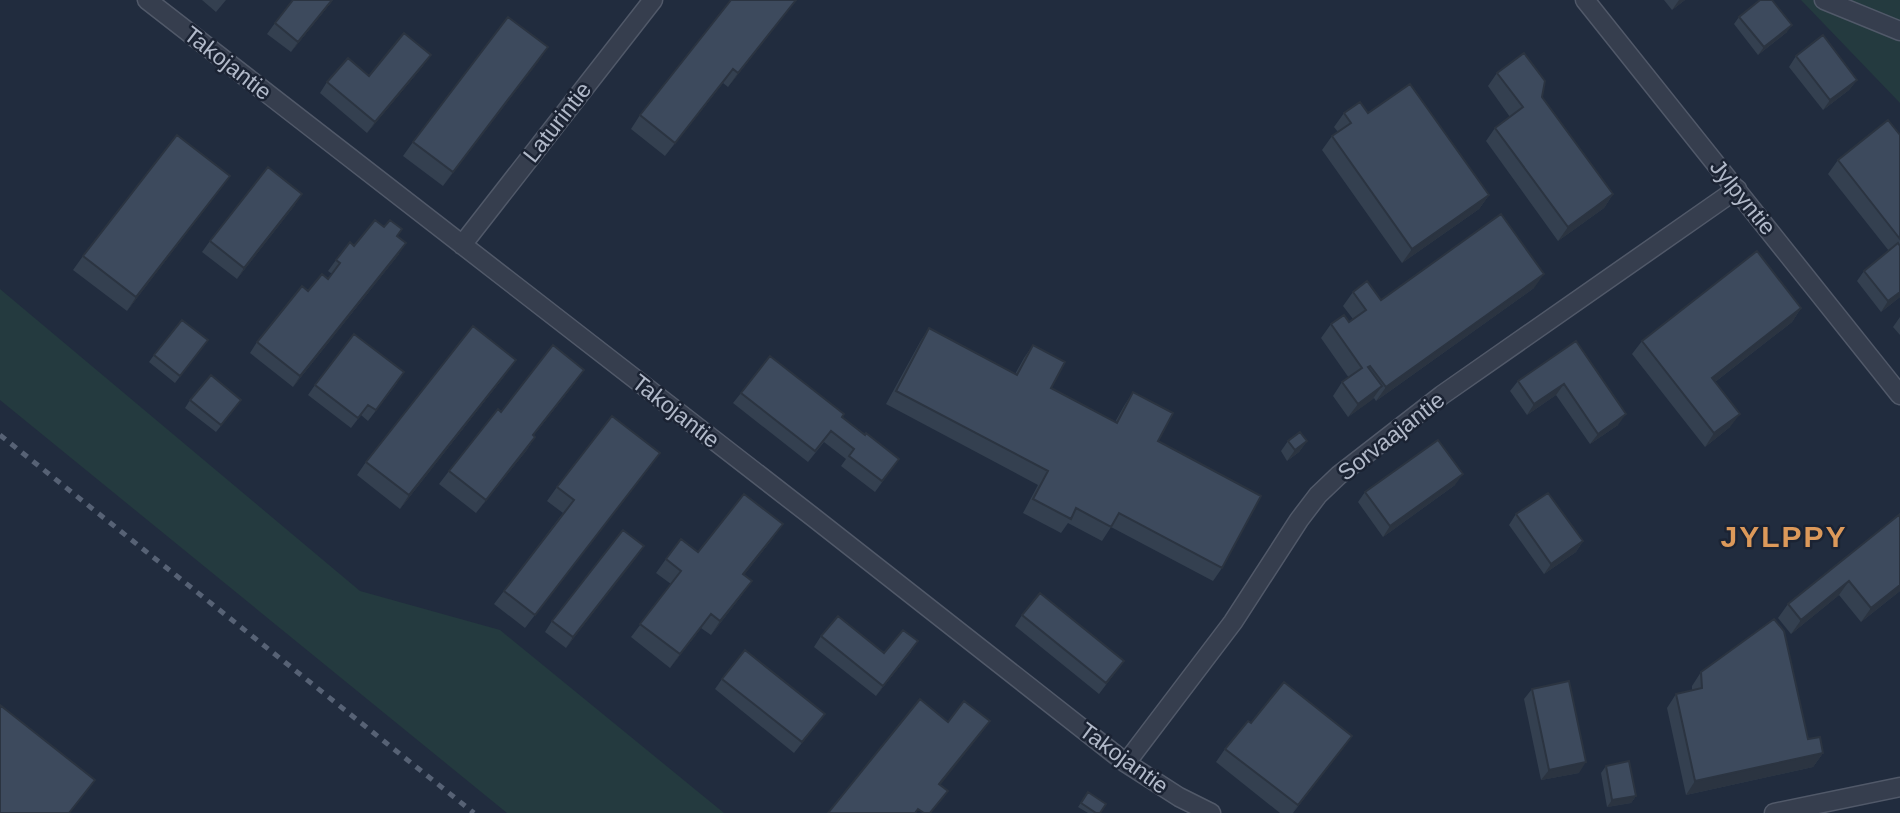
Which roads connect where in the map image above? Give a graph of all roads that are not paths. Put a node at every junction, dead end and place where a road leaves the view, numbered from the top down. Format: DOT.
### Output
graph roads {
  1 [pos="147,0"];
  2 [pos="653,0"];
  3 [pos="1585,0"];
  4 [pos="1824,0"];
  5 [pos="1900,32"];
  6 [pos="1737,189"];
  7 [pos="462,245"];
  8 [pos="1900,395"];
  9 [pos="1126,763"];
  10 [pos="1900,787"];
  11 [pos="1211,813"];
  12 [pos="1774,813"];
  1 -- 7 [label="street, Takojantie"];
  2 -- 7 [label="street, Laturintie"];
  3 -- 6 [label="street, Jylpyntie"];
  4 -- 5 [label="street"];
  6 -- 8 [label="street, Jylpyntie"];
  6 -- 9 [label="street, Sorvaajantie"];
  7 -- 9 [label="street, Takojantie"];
  9 -- 11 [label="street, Takojantie"];
  10 -- 12 [label="street"];
}
